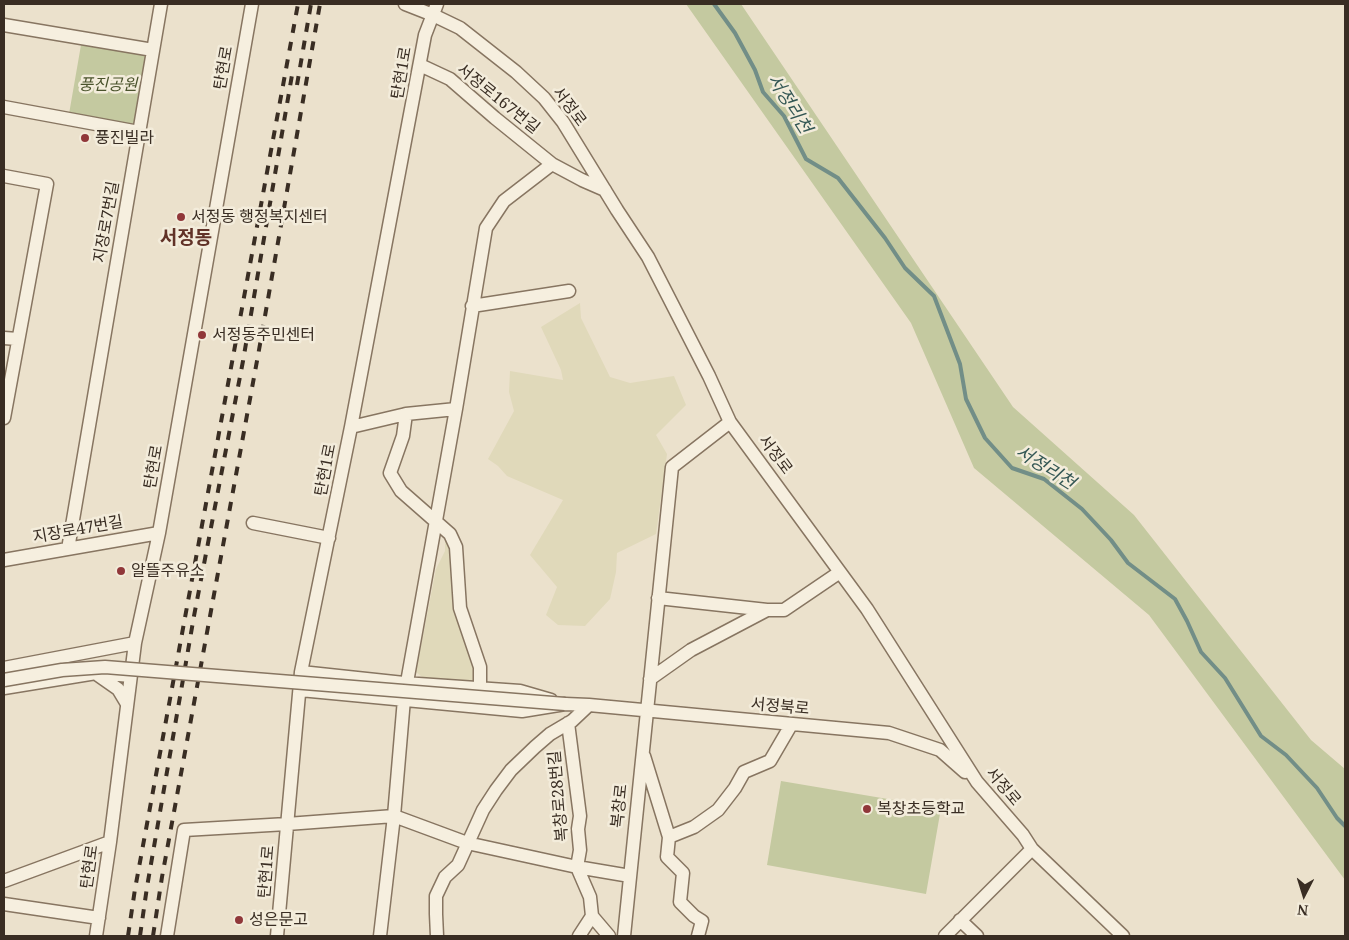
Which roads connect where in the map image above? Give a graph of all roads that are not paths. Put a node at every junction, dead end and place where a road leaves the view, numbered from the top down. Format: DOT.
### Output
graph roads {
  1 [pos="161,4"];
  2 [pos="252,4"];
  3 [pos="405,4"];
  4 [pos="435,9"];
  5 [pos="4,25"];
  6 [pos="153,50"];
  7 [pos="420,65"];
  8 [pos="4,107"];
  9 [pos="139,132"];
  10 [pos="552,164"];
  11 [pos="4,176"];
  12 [pos="605,190"];
  13 [pos="568,290"];
  14 [pos="472,306"];
  15 [pos="4,338"];
  16 [pos="18,339"];
  17 [pos="456,409"];
  18 [pos="406,414"];
  19 [pos="4,418"];
  20 [pos="730,422"];
  21 [pos="351,427"];
  22 [pos="436,522"];
  23 [pos="253,523"];
  24 [pos="159,533"];
  25 [pos="329,538"];
  26 [pos="68,549"];
  27 [pos="4,560"];
  28 [pos="840,572"];
  29 [pos="658,598"];
  30 [pos="767,610"];
  31 [pos="135,643"];
  32 [pos="4,668"];
  33 [pos="301,672"];
  34 [pos="96,673"];
  35 [pos="131,676"];
  36 [pos="650,679"];
  37 [pos="4,680"];
  38 [pos="407,683"];
  39 [pos="4,688"];
  40 [pos="480,688"];
  41 [pos="300,690"];
  42 [pos="404,699"];
  43 [pos="127,704"];
  44 [pos="565,704"];
  45 [pos="589,705"];
  46 [pos="648,710"];
  47 [pos="568,723"];
  48 [pos="791,725"];
  49 [pos="642,751"];
  50 [pos="977,782"];
  51 [pos="394,816"];
  52 [pos="287,824"];
  53 [pos="669,837"];
  54 [pos="110,842"];
  55 [pos="467,843"];
  56 [pos="1032,849"];
  57 [pos="577,867"];
  58 [pos="630,876"];
  59 [pos="4,881"];
  60 [pos="4,904"];
  61 [pos="592,916"];
  62 [pos="99,918"];
  63 [pos="960,920"];
  64 [pos="96,936"];
  65 [pos="168,936"];
  66 [pos="277,936"];
  67 [pos="380,936"];
  68 [pos="437,936"];
  69 [pos="578,936"];
  70 [pos="609,936"];
  71 [pos="624,936"];
  72 [pos="698,936"];
  73 [pos="945,936"];
  74 [pos="977,936"];
  75 [pos="1123,936"];
  1 -- 6 [label="street, 지장로7번길"];
  2 -- 24 [label="street, 탄현로"];
  3 -- 4 [label="street, 서정로"];
  4 -- 7 [label="street, 탄현1로"];
  4 -- 12 [label="street, 서정로"];
  5 -- 6 [label="street"];
  6 -- 9 [label="street, 지장로7번길"];
  7 -- 10 [label="street, 서정로167번길"];
  7 -- 21 [label="street, 탄현1로"];
  8 -- 9 [label="street"];
  9 -- 26 [label="street, 지장로7번길"];
  10 -- 12 [label="street, 서정로167번길"];
  10 -- 14 [label="street"];
  11 -- 16 [label="street"];
  12 -- 20 [label="street, 서정로"];
  13 -- 14 [label="street"];
  14 -- 17 [label="street"];
  15 -- 16 [label="street"];
  16 -- 19 [label="street"];
  17 -- 18 [label="street"];
  17 -- 22 [label="street"];
  18 -- 21 [label="street"];
  18 -- 22 [label="street"];
  20 -- 28 [label="street, 서정로"];
  20 -- 29 [label="street, 복창로"];
  21 -- 25 [label="street, 탄현1로"];
  22 -- 38 [label="street"];
  22 -- 40 [label="street"];
  23 -- 25 [label="street"];
  24 -- 26 [label="street, 지장로47번길"];
  24 -- 31 [label="street, 탄현로"];
  25 -- 33 [label="street, 탄현1로"];
  26 -- 27 [label="street, 지장로47번길"];
  28 -- 30 [label="street"];
  28 -- 50 [label="street, 서정로"];
  29 -- 30 [label="street"];
  29 -- 36 [label="street, 복창로"];
  30 -- 36 [label="street"];
  31 -- 32 [label="street"];
  31 -- 35 [label="street, 탄현로"];
  33 -- 38 [label="street"];
  33 -- 41 [label="street, 탄현1로"];
  34 -- 35 [label="street"];
  34 -- 39 [label="street"];
  34 -- 43 [label="street"];
  35 -- 43 [label="street, 탄현로"];
  36 -- 46 [label="street, 복창로"];
  37 -- 44 [label="street, bridge"];
  38 -- 40 [label="street"];
  38 -- 42 [label="street"];
  40 -- 44 [label="street"];
  41 -- 42 [label="street"];
  41 -- 52 [label="street, 탄현1로"];
  42 -- 44 [label="street"];
  42 -- 51 [label="street"];
  43 -- 54 [label="street, 탄현로"];
  44 -- 45 [label="street, 서정북로"];
  45 -- 46 [label="street, 서정북로"];
  45 -- 47 [label="street, 복창로28번길"];
  46 -- 48 [label="street, 서정북로"];
  46 -- 49 [label="street, 복창로"];
  47 -- 55 [label="street, 복창로28번길"];
  47 -- 57 [label="street, 복창로28번길"];
  48 -- 50 [label="street, 서정북로"];
  48 -- 53 [label="street"];
  49 -- 53 [label="street"];
  49 -- 58 [label="street, 복창로"];
  50 -- 56 [label="street, 서정로"];
  51 -- 52 [label="street, 복창로28번길"];
  51 -- 55 [label="street, 복창로28번길"];
  51 -- 67 [label="street"];
  52 -- 65 [label="street, 복창로28번길"];
  52 -- 66 [label="street, 탄현1로"];
  53 -- 72 [label="street"];
  54 -- 59 [label="street"];
  54 -- 62 [label="street, 탄현로"];
  55 -- 57 [label="street, 복창로28번길"];
  55 -- 68 [label="street, 복창로28번길"];
  56 -- 63 [label="street"];
  56 -- 75 [label="street, 서정로"];
  57 -- 58 [label="street, 복창로28번길"];
  57 -- 61 [label="street, 복창로28번길"];
  58 -- 71 [label="street, 복창로"];
  60 -- 62 [label="street"];
  61 -- 69 [label="street"];
  61 -- 70 [label="street"];
  62 -- 64 [label="street, 탄현로"];
  63 -- 73 [label="street"];
  63 -- 74 [label="street"];
}
